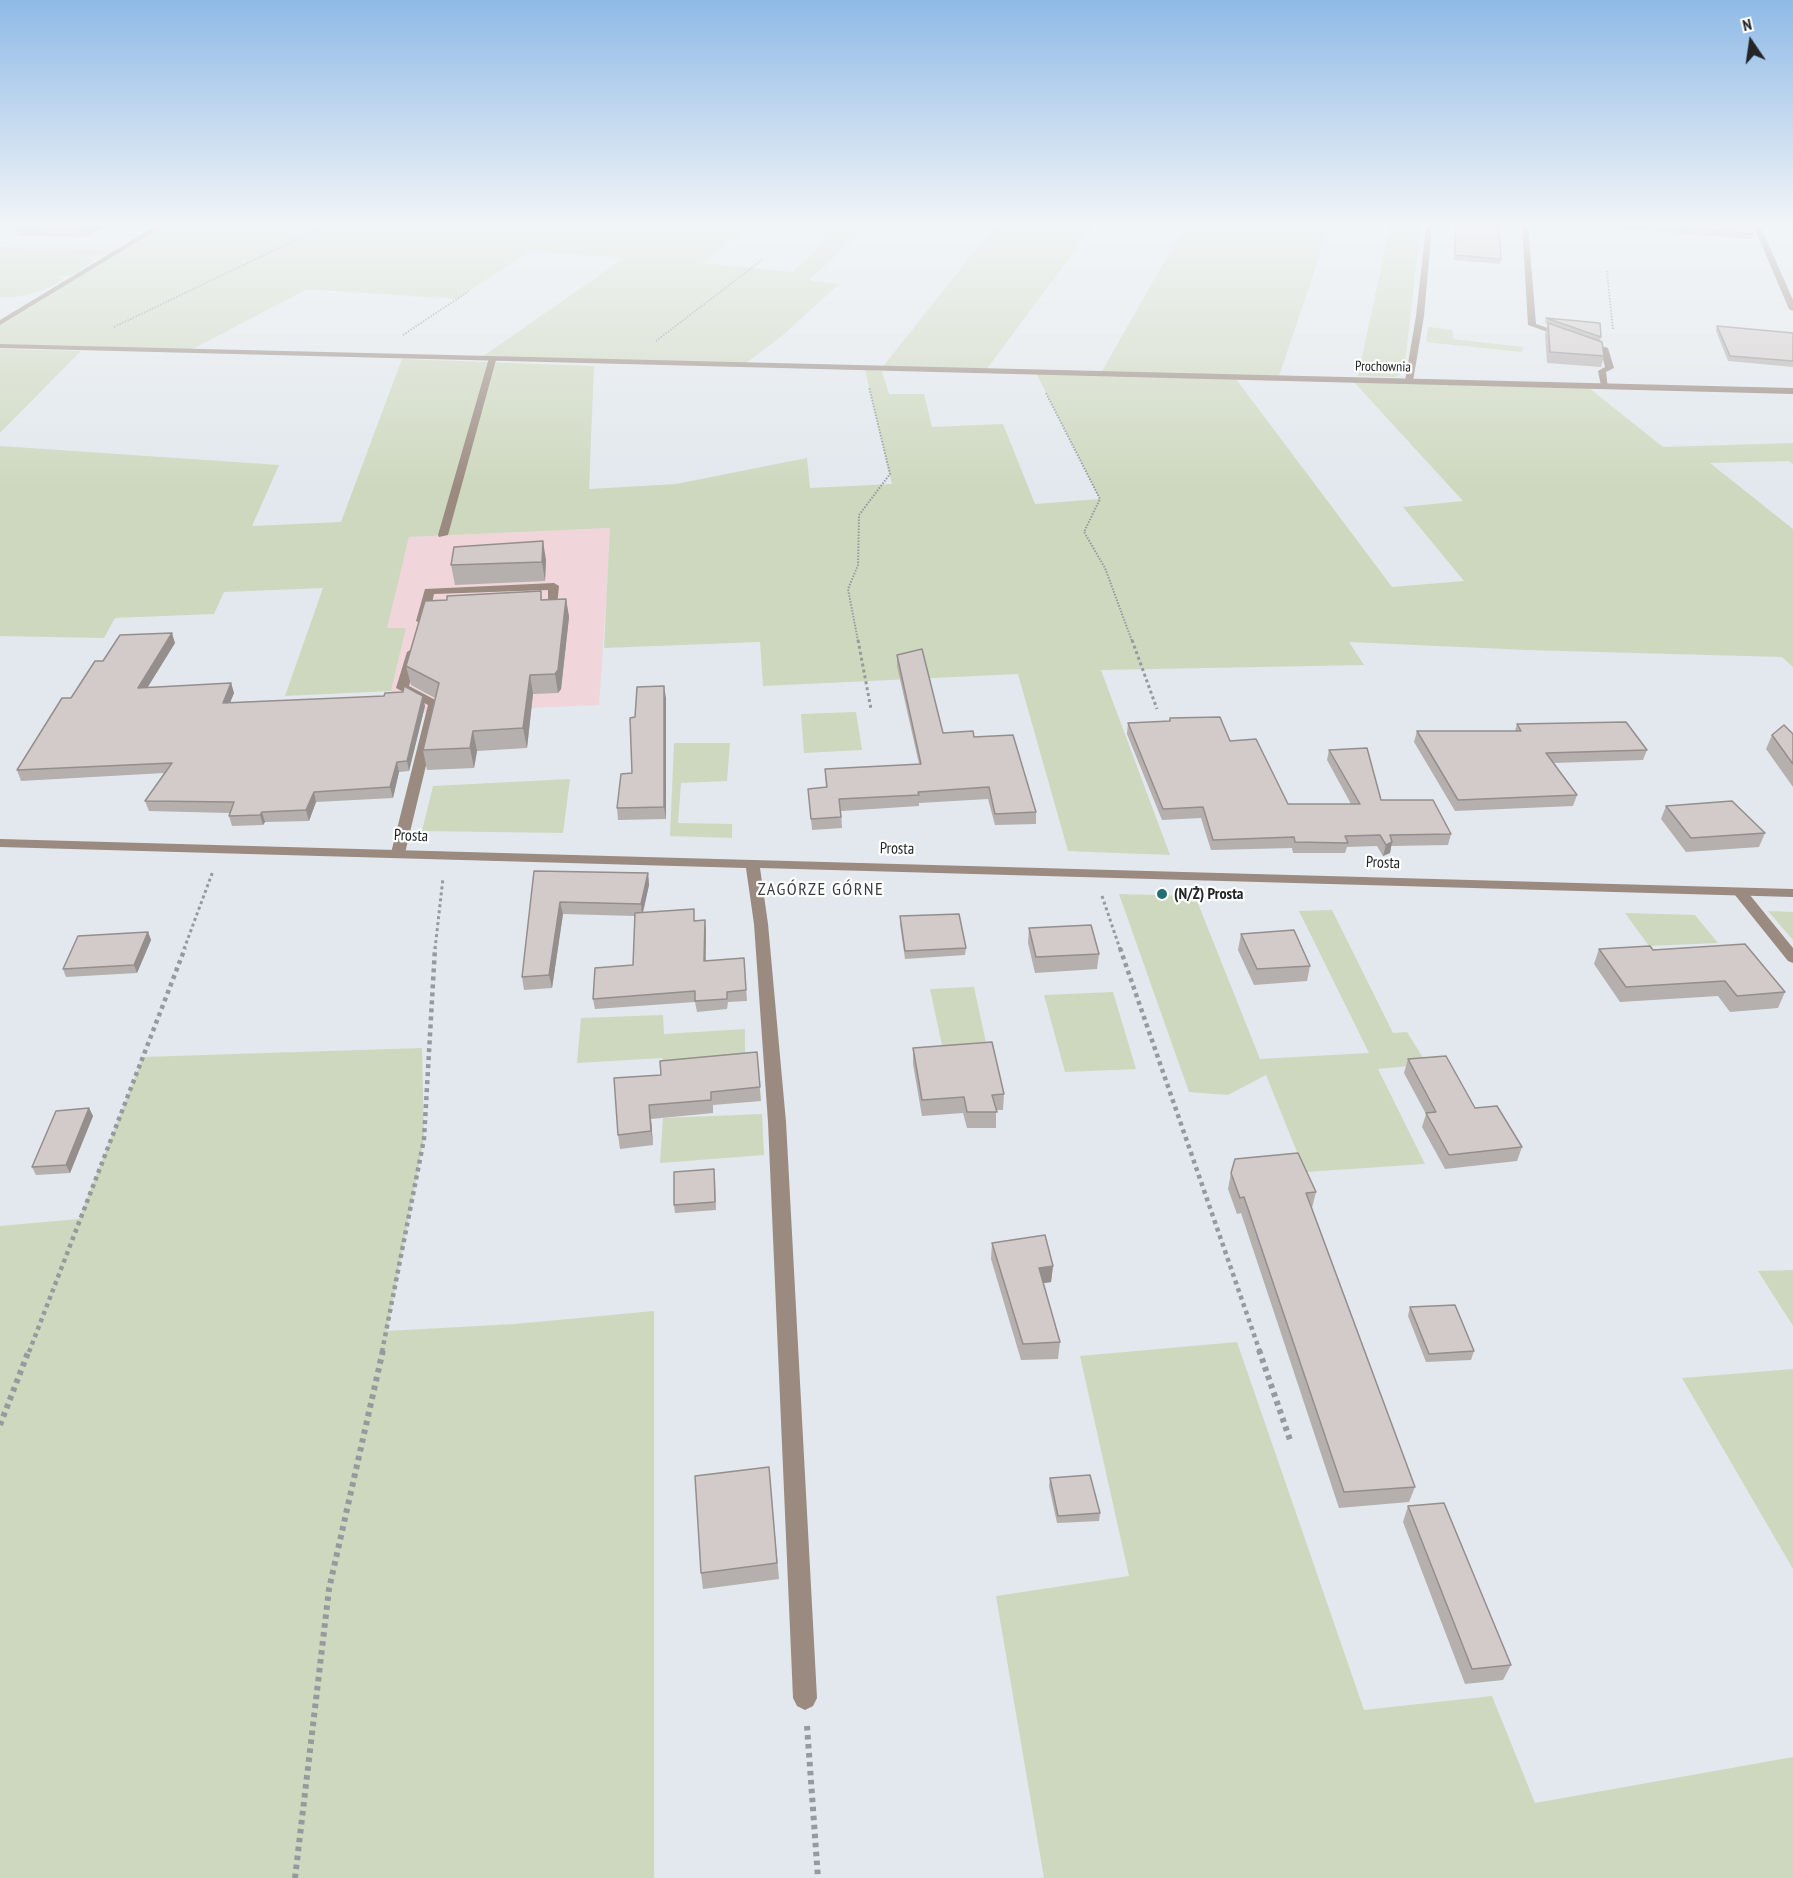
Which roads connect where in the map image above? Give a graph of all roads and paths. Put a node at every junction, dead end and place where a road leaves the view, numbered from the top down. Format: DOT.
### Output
graph roads {
  1 [pos="17,313"];
  2 [pos="142,313"];
  3 [pos="437,313"];
  4 [pos="692,313"];
  5 [pos="1420,313"];
  6 [pos="1531,313"];
  7 [pos="1611,313"];
  8 [pos="0,323"];
  9 [pos="112,327"];
  10 [pos="0,346"];
  11 [pos="1605,350"];
  12 [pos="373,356"];
  13 [pos="492,360"];
  14 [pos="626,363"];
  15 [pos="865,369"];
  16 [pos="1035,371"];
  17 [pos="1409,381"];
  18 [pos="1605,386"];
  19 [pos="1793,391"];
  20 [pos="443,535"];
  21 [pos="530,605"];
  22 [pos="871,709"];
  23 [pos="1156,709"];
  24 [pos="0,843"];
  25 [pos="222,849"];
  26 [pos="398,853"];
  27 [pos="447,855"];
  28 [pos="752,863"];
  29 [pos="1094,873"];
  30 [pos="1740,892"];
  31 [pos="1793,893"];
  32 [pos="1793,958"];
  33 [pos="0,1425"];
  34 [pos="1290,1440"];
  35 [pos="805,1698"];
  36 [pos="295,1878"];
  37 [pos="818,1878"];
  1 -- 8 [label="street"];
  2 -- 9 [label="path"];
  3 -- 12 [label="path"];
  4 -- 14 [label="path"];
  5 -- 17 [label="street"];
  6 -- 11 [label="street"];
  7 -- 11 [label="path"];
  10 -- 12 [label="street, Prochownia"];
  11 -- 18 [label="street"];
  12 -- 13 [label="street, Prochownia"];
  13 -- 14 [label="street, Prochownia"];
  13 -- 20 [label="street"];
  14 -- 15 [label="street, Prochownia"];
  15 -- 16 [label="street, Prochownia"];
  15 -- 22 [label="path"];
  16 -- 17 [label="street, Prochownia"];
  16 -- 23 [label="path"];
  17 -- 18 [label="street, Prochownia"];
  18 -- 19 [label="street, Prochownia"];
  21 -- 26 [label="street"];
  24 -- 25 [label="street, Prosta"];
  25 -- 26 [label="street, Prosta"];
  25 -- 33 [label="path"];
  26 -- 27 [label="street, Prosta"];
  27 -- 28 [label="street, Prosta"];
  27 -- 36 [label="path"];
  28 -- 29 [label="street, Prosta"];
  28 -- 35 [label="street"];
  29 -- 30 [label="street, Prosta"];
  29 -- 34 [label="path"];
  30 -- 31 [label="street, Prosta"];
  30 -- 32 [label="street"];
  35 -- 37 [label="path"];
}
